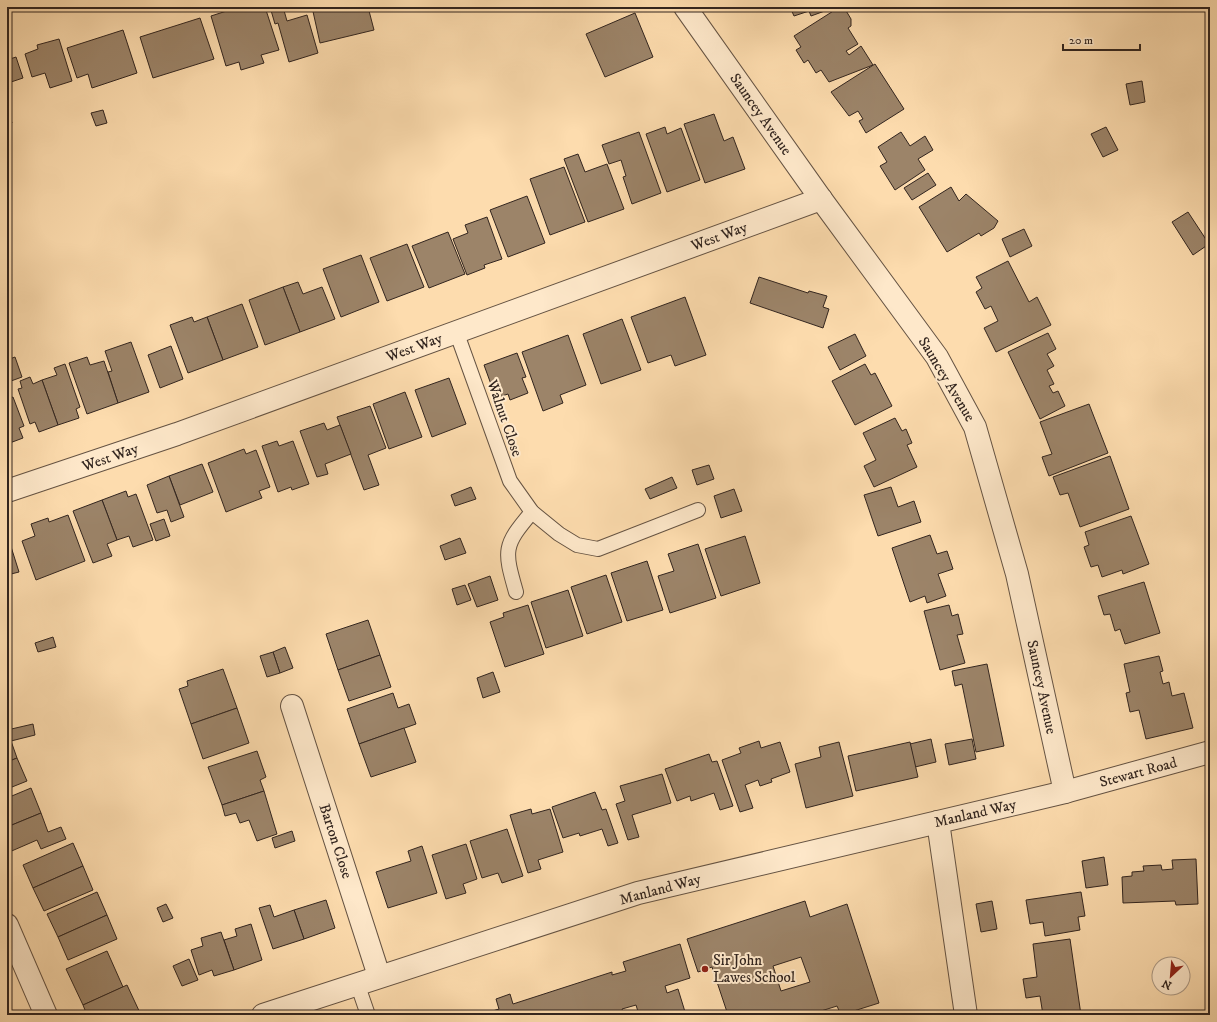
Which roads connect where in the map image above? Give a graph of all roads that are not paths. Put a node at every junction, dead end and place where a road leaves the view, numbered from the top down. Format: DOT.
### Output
graph roads {
  1 [pos="685,7"];
  2 [pos="821,199"];
  3 [pos="456,331"];
  4 [pos="7,491"];
  5 [pos="698,510"];
  6 [pos="532,512"];
  7 [pos="516,592"];
  8 [pos="292,706"];
  9 [pos="1210,752"];
  10 [pos="1065,792"];
  11 [pos="938,822"];
  12 [pos="7,925"];
  13 [pos="379,976"];
  14 [pos="357,983"];
  15 [pos="46,1015"];
  16 [pos="262,1015"];
  17 [pos="368,1015"];
  18 [pos="966,1015"];
  1 -- 2 [label="street, Sauncey Avenue"];
  2 -- 3 [label="street, West Way"];
  2 -- 10 [label="street, Sauncey Avenue"];
  3 -- 4 [label="street, West Way"];
  3 -- 6 [label="lane, Walnut Close"];
  5 -- 6 [label="lane, Walnut Close"];
  6 -- 7 [label="lane"];
  8 -- 13 [label="street, Barton Close"];
  9 -- 10 [label="street, Stewart Road"];
  10 -- 11 [label="street, Manland Way"];
  11 -- 13 [label="street, Manland Way"];
  11 -- 18 [label="street"];
  12 -- 15 [label="street"];
  13 -- 14 [label="street, Manland Way"];
  14 -- 16 [label="street, Manland Way"];
  14 -- 17 [label="lane"];
}
